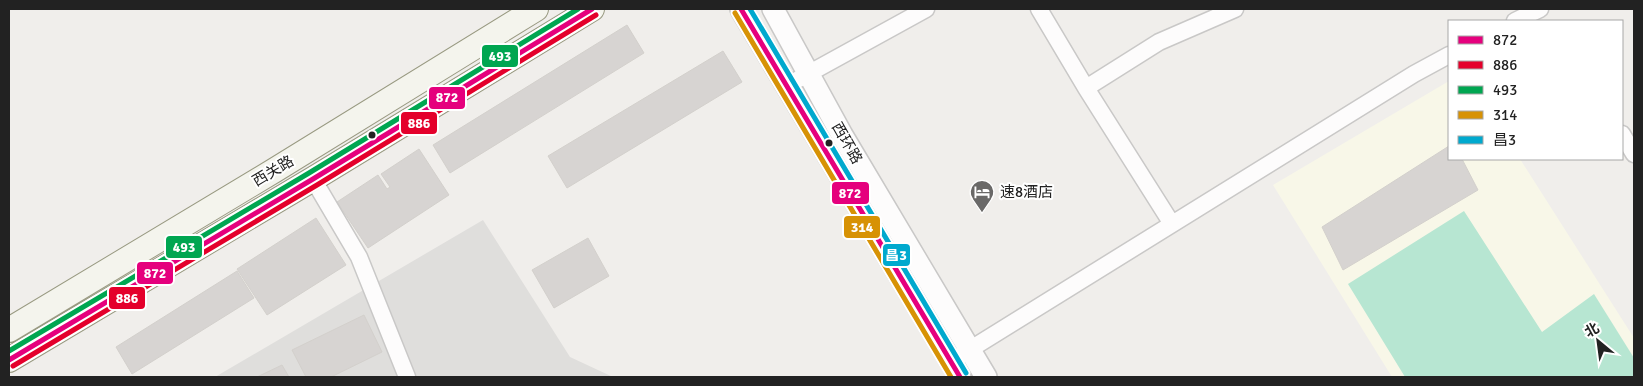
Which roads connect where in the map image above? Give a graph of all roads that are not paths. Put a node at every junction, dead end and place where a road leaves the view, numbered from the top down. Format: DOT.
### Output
graph roads {
  1 [pos="536,9"];
  2 [pos="592,9"];
  3 [pos="742,9"];
  4 [pos="773,9"];
  5 [pos="926,9"];
  6 [pos="1039,9"];
  7 [pos="1235,9"];
  8 [pos="1540,9"];
  9 [pos="1518,20"];
  10 [pos="1548,20"];
  11 [pos="1448,57"];
  12 [pos="809,73"];
  13 [pos="786,86"];
  14 [pos="1086,88"];
  15 [pos="1623,136"];
  16 [pos="1634,154"];
  17 [pos="313,179"];
  18 [pos="1172,224"];
  19 [pos="9,330"];
  20 [pos="970,350"];
  21 [pos="9,360"];
  22 [pos="955,369"];
  23 [pos="408,377"];
  24 [pos="986,377"];
  1 -- 19 [label="main road, 西关路"];
  2 -- 17 [label="main road, 西关路"];
  3 -- 13 [label="street, 西环路"];
  4 -- 12 [label="street, 西环路"];
  5 -- 12 [label="street"];
  6 -- 14 [label="street"];
  7 -- 14 [label="street"];
  8 -- 9 [label="street"];
  8 -- 10 [label="street"];
  11 -- 18 [label="street"];
  12 -- 13 [label="street"];
  12 -- 20 [label="street, 西环路"];
  13 -- 22 [label="street, 西环路"];
  14 -- 18 [label="street"];
  15 -- 16 [label="street"];
  17 -- 21 [label="main road, 西关路"];
  17 -- 23 [label="street"];
  18 -- 20 [label="street"];
  20 -- 22 [label="street"];
  20 -- 24 [label="street, 西环路"];
}
